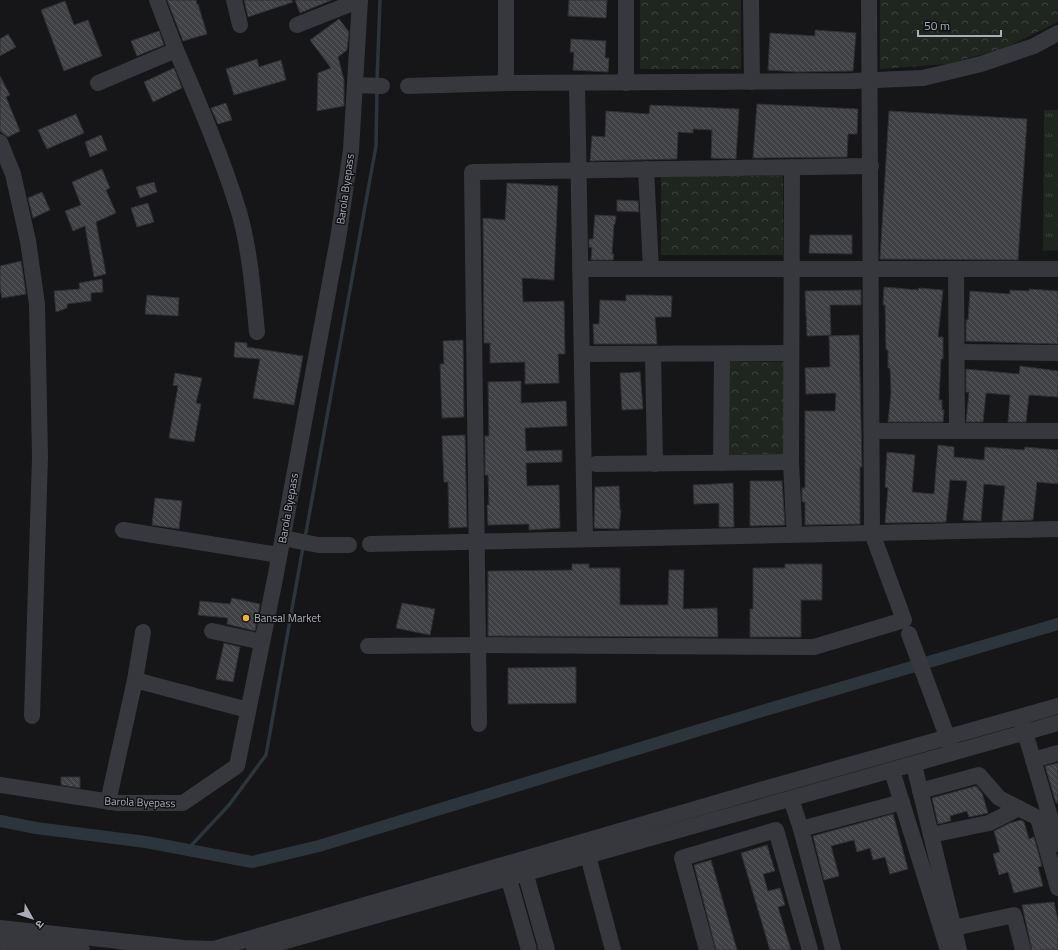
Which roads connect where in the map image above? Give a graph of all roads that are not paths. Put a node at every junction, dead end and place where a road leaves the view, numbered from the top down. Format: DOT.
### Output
graph roads {
  1 [pos="157,0"];
  2 [pos="234,0"];
  3 [pos="360,0"];
  4 [pos="506,0"];
  5 [pos="626,0"];
  6 [pos="751,0"];
  7 [pos="869,0"];
  8 [pos="240,25"];
  9 [pos="297,25"];
  10 [pos="1058,33"];
  11 [pos="176,50"];
  12 [pos="870,80"];
  13 [pos="752,82"];
  14 [pos="98,83"];
  15 [pos="506,83"];
  16 [pos="577,83"];
  17 [pos="626,83"];
  18 [pos="355,84"];
  19 [pos="382,86"];
  20 [pos="408,86"];
  21 [pos="0,142"];
  22 [pos="870,166"];
  23 [pos="792,167"];
  24 [pos="646,169"];
  25 [pos="579,170"];
  26 [pos="792,268"];
  27 [pos="580,269"];
  28 [pos="651,269"];
  29 [pos="872,269"];
  30 [pos="956,269"];
  31 [pos="1058,269"];
  32 [pos="257,332"];
  33 [pos="957,352"];
  34 [pos="791,353"];
  35 [pos="1058,353"];
  36 [pos="582,354"];
  37 [pos="653,354"];
  38 [pos="722,354"];
  39 [pos="872,431"];
  40 [pos="957,431"];
  41 [pos="1058,431"];
  42 [pos="791,462"];
  43 [pos="721,463"];
  44 [pos="596,464"];
  45 [pos="655,464"];
  46 [pos="794,524"];
  47 [pos="1058,529"];
  48 [pos="123,530"];
  49 [pos="872,533"];
  50 [pos="287,538"];
  51 [pos="585,539"];
  52 [pos="477,542"];
  53 [pos="370,544"];
  54 [pos="349,545"];
  55 [pos="279,555"];
  56 [pos="212,631"];
  57 [pos="143,632"];
  58 [pos="909,634"];
  59 [pos="262,642"];
  60 [pos="478,645"];
  61 [pos="368,646"];
  62 [pos="135,680"];
  63 [pos="1058,706"];
  64 [pos="248,710"];
  65 [pos="32,716"];
  66 [pos="1021,717"];
  67 [pos="1058,723"];
  68 [pos="479,724"];
  69 [pos="1025,732"];
  70 [pos="948,737"];
  71 [pos="954,753"];
  72 [pos="1058,753"];
  73 [pos="1033,760"];
  74 [pos="914,764"];
  75 [pos="892,771"];
  76 [pos="0,785"];
  77 [pos="920,792"];
  78 [pos="791,799"];
  79 [pos="108,802"];
  80 [pos="902,802"];
  81 [pos="1019,808"];
  82 [pos="732,816"];
  83 [pos="1054,819"];
  84 [pos="711,822"];
  85 [pos="801,829"];
  86 [pos="931,835"];
  87 [pos="738,842"];
  88 [pos="1058,844"];
  89 [pos="718,848"];
  90 [pos="588,856"];
  91 [pos="523,867"];
  92 [pos="506,872"];
  93 [pos="1058,888"];
  94 [pos="0,928"];
  95 [pos="954,928"];
  96 [pos="0,941"];
  97 [pos="82,950"];
  98 [pos="254,950"];
  99 [pos="529,950"];
  100 [pos="547,950"];
  101 [pos="613,950"];
  102 [pos="708,950"];
  103 [pos="810,950"];
  104 [pos="833,950"];
  105 [pos="948,950"];
  106 [pos="959,950"];
  107 [pos="1023,950"];
  1 -- 11 [label="street"];
  2 -- 8 [label="street"];
  3 -- 9 [label="street"];
  3 -- 18 [label="street, Barola Byepass"];
  4 -- 15 [label="street"];
  5 -- 17 [label="street"];
  6 -- 13 [label="street"];
  7 -- 12 [label="street"];
  10 -- 12 [label="street"];
  11 -- 14 [label="street"];
  11 -- 32 [label="street"];
  12 -- 13 [label="street"];
  12 -- 22 [label="street"];
  13 -- 17 [label="street"];
  15 -- 16 [label="street"];
  15 -- 20 [label="street"];
  16 -- 17 [label="street"];
  16 -- 25 [label="street"];
  18 -- 19 [label="street"];
  18 -- 50 [label="street, Barola Byepass"];
  21 -- 65 [label="street"];
  22 -- 23 [label="street"];
  22 -- 29 [label="street"];
  23 -- 24 [label="street"];
  23 -- 26 [label="street"];
  24 -- 25 [label="street"];
  24 -- 28 [label="street"];
  25 -- 27 [label="street"];
  25 -- 52 [label="street"];
  26 -- 28 [label="street"];
  26 -- 29 [label="street"];
  26 -- 34 [label="street"];
  27 -- 28 [label="street"];
  27 -- 36 [label="street"];
  29 -- 30 [label="street"];
  29 -- 39 [label="street"];
  30 -- 31 [label="street"];
  30 -- 33 [label="street"];
  33 -- 35 [label="street"];
  33 -- 40 [label="street"];
  34 -- 38 [label="street"];
  34 -- 42 [label="street"];
  36 -- 37 [label="street"];
  36 -- 51 [label="street"];
  37 -- 38 [label="street"];
  37 -- 45 [label="street"];
  38 -- 43 [label="street"];
  39 -- 40 [label="street"];
  39 -- 49 [label="street"];
  40 -- 41 [label="street"];
  42 -- 43 [label="street"];
  42 -- 46 [label="street"];
  43 -- 45 [label="street"];
  44 -- 45 [label="street"];
  47 -- 49 [label="street"];
  48 -- 55 [label="street"];
  49 -- 51 [label="street"];
  49 -- 60 [label="street"];
  50 -- 54 [label="street"];
  50 -- 55 [label="street, Barola Byepass"];
  51 -- 52 [label="street"];
  52 -- 53 [label="street"];
  52 -- 60 [label="street"];
  55 -- 59 [label="street, Barola Byepass"];
  56 -- 59 [label="street"];
  57 -- 62 [label="street"];
  58 -- 70 [label="street"];
  59 -- 64 [label="street, Barola Byepass"];
  60 -- 61 [label="street"];
  60 -- 68 [label="street"];
  62 -- 64 [label="street"];
  62 -- 79 [label="street"];
  63 -- 66 [label="street"];
  64 -- 79 [label="street, Barola Byepass"];
  66 -- 69 [label="street"];
  66 -- 70 [label="street"];
  67 -- 69 [label="street"];
  69 -- 71 [label="street"];
  69 -- 73 [label="street"];
  70 -- 71 [label="street"];
  70 -- 91 [label="street"];
  71 -- 74 [label="street"];
  72 -- 73 [label="street"];
  73 -- 83 [label="street"];
  74 -- 75 [label="street"];
  74 -- 77 [label="street"];
  75 -- 78 [label="street"];
  75 -- 80 [label="street"];
  76 -- 79 [label="street, Barola Byepass"];
  77 -- 81 [label="street"];
  77 -- 86 [label="street"];
  78 -- 82 [label="street"];
  78 -- 85 [label="street"];
  80 -- 85 [label="street"];
  80 -- 105 [label="street"];
  81 -- 86 [label="street"];
  81 -- 93 [label="street"];
  82 -- 84 [label="street"];
  82 -- 87 [label="street"];
  83 -- 88 [label="street"];
  84 -- 89 [label="street"];
  84 -- 90 [label="street"];
  85 -- 104 [label="street"];
  86 -- 95 [label="street"];
  87 -- 89 [label="street"];
  87 -- 103 [label="street"];
  89 -- 102 [label="street"];
  90 -- 91 [label="street"];
  90 -- 101 [label="street"];
  91 -- 92 [label="street"];
  91 -- 100 [label="street"];
  92 -- 94 [label="street"];
  92 -- 98 [label="street"];
  92 -- 99 [label="street"];
  95 -- 106 [label="street"];
  95 -- 107 [label="street"];
  96 -- 97 [label="street"];
}
